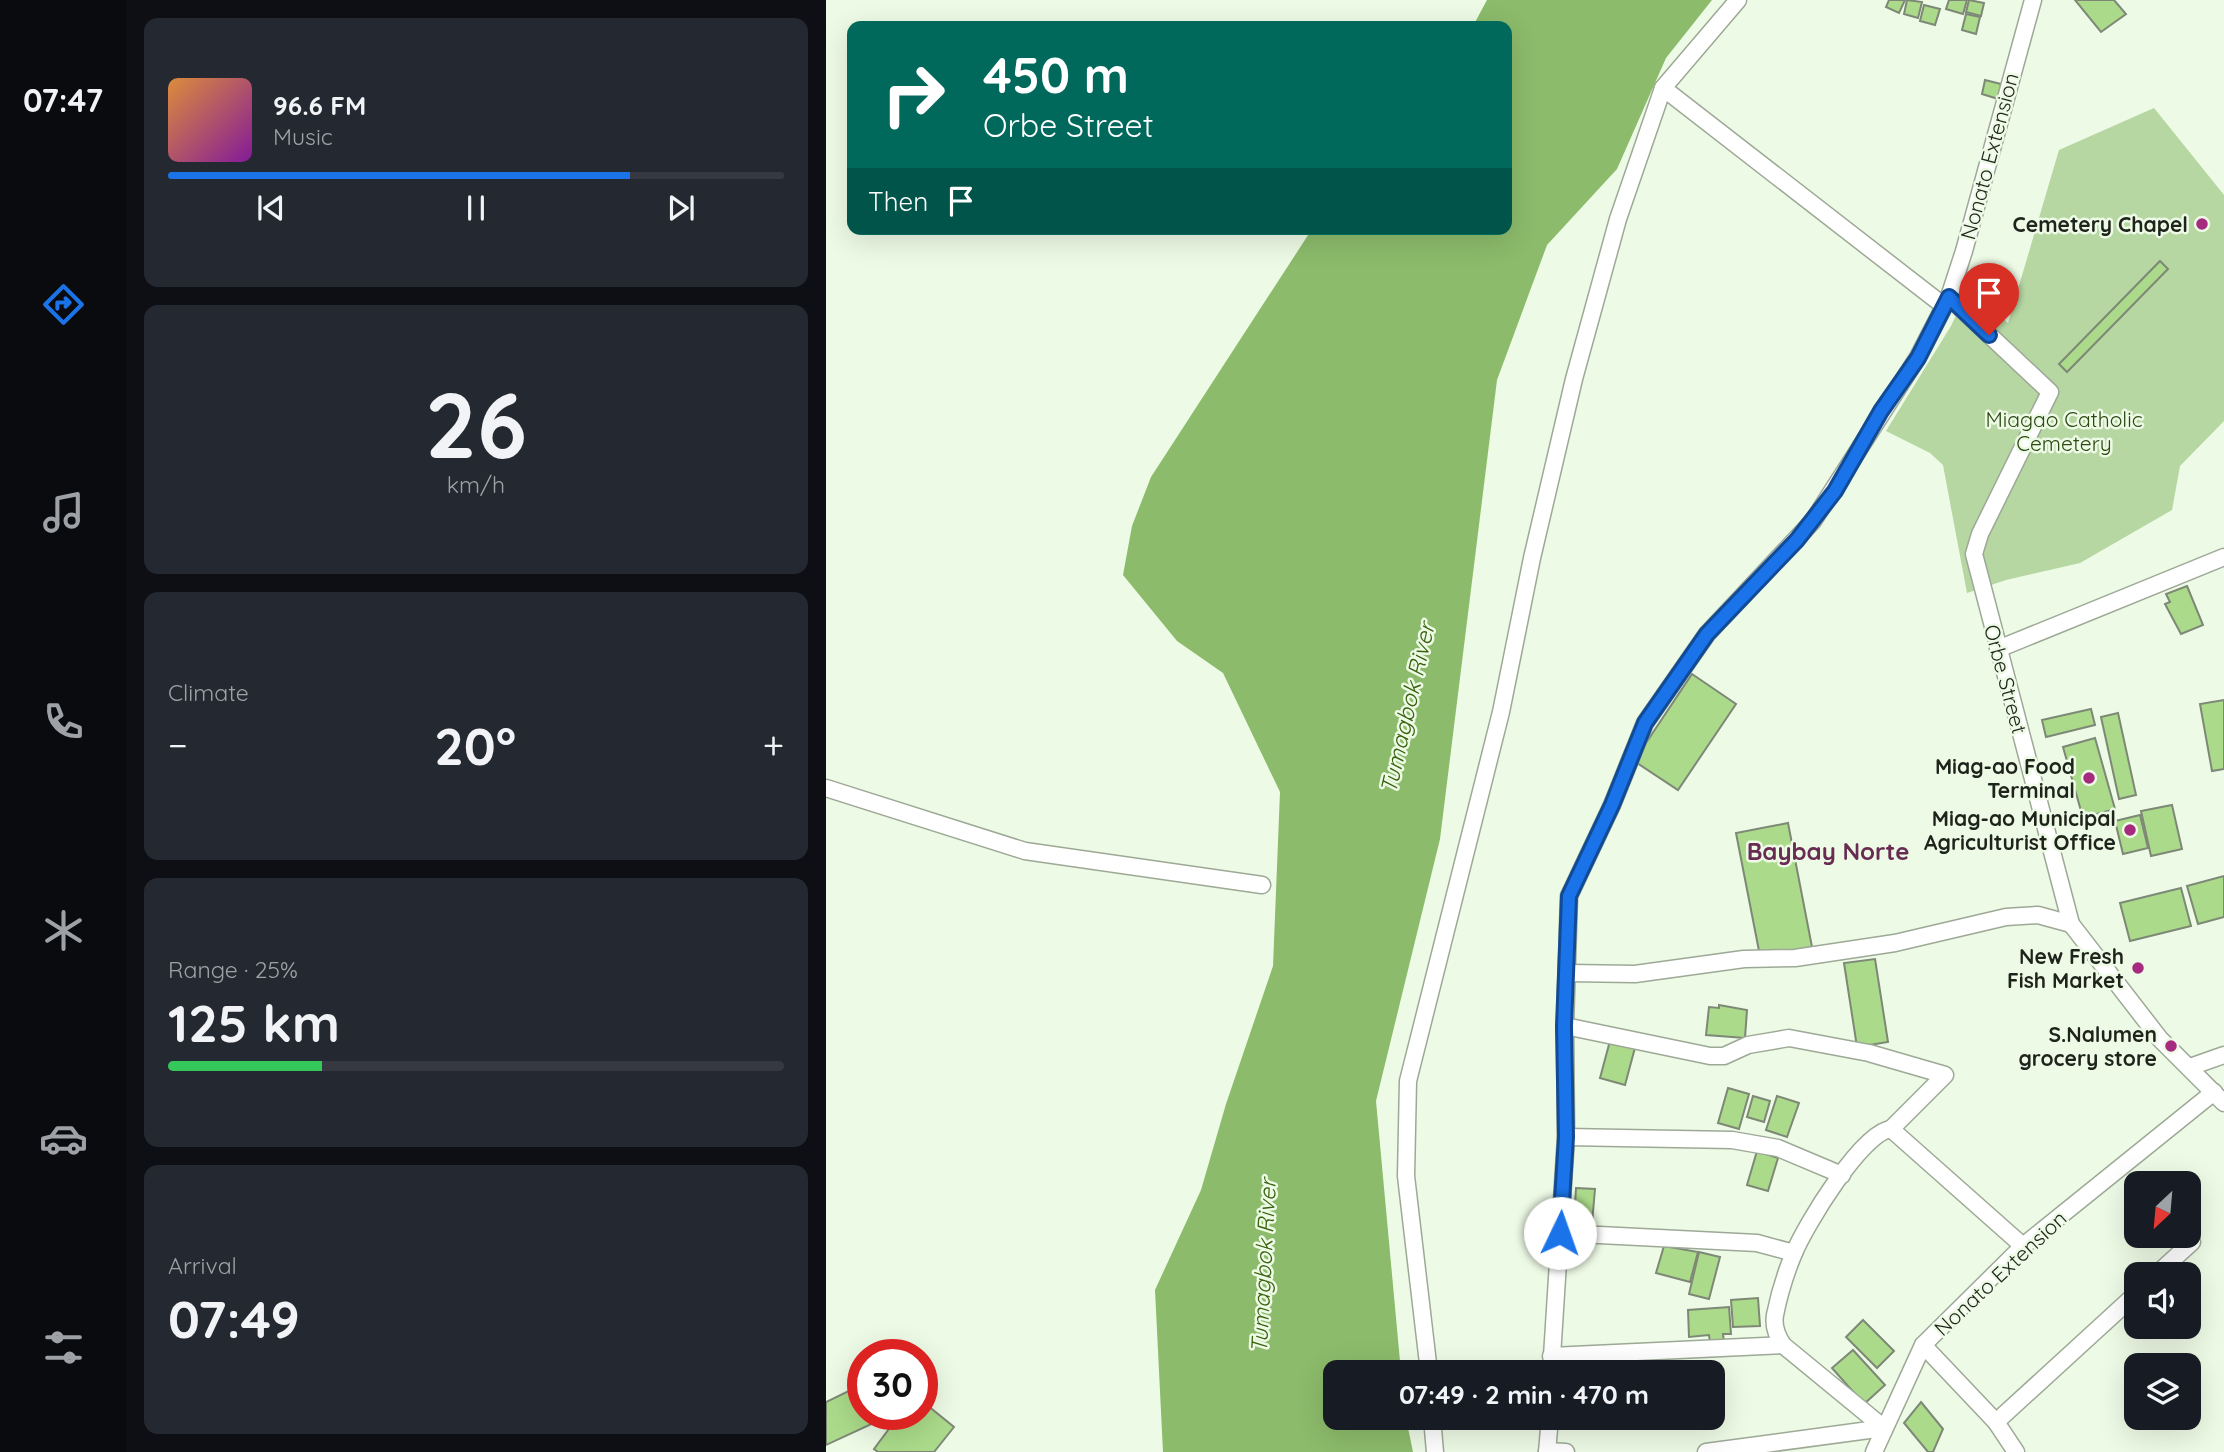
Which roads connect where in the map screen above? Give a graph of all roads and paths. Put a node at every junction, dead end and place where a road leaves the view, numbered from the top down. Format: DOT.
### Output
graph roads {
  1 [pos="1738,0"];
  2 [pos="2033,0"];
  3 [pos="1663,88"];
  4 [pos="1947,302"];
  5 [pos="2224,556"];
  6 [pos="1997,649"];
  7 [pos="826,788"];
  8 [pos="1262,885"];
  9 [pos="2071,924"];
  10 [pos="1568,973"];
  11 [pos="1564,1026"];
  12 [pos="2224,1055"];
  13 [pos="2187,1063"];
  14 [pos="2219,1097"];
  15 [pos="1891,1129"];
  16 [pos="1566,1137"];
  17 [pos="1842,1174"];
  18 [pos="1560,1233"];
  19 [pos="2023,1246"];
  20 [pos="2185,1248"];
  21 [pos="1794,1253"];
  22 [pos="2170,1262"];
  23 [pos="2124,1305"];
  24 [pos="1783,1345"];
  25 [pos="1923,1345"];
  26 [pos="1428,1360"];
  27 [pos="1551,1360"];
  28 [pos="1600,1360"];
  29 [pos="1996,1422"];
  30 [pos="1884,1428"];
  31 [pos="1433,1430"];
  32 [pos="1549,1430"];
  33 [pos="1547,1451"];
  34 [pos="1434,1452"];
  35 [pos="1566,1452"];
  36 [pos="1706,1452"];
  37 [pos="1874,1452"];
  38 [pos="2016,1452"];
  1 -- 3 [label="street"];
  2 -- 4 [label="street, Nonato Extension"];
  3 -- 4 [label="street"];
  3 -- 26 [label="street"];
  4 -- 6 [label="street, Orbe Street"];
  4 -- 10 [label="street, Nonato Extension"];
  5 -- 6 [label="street"];
  6 -- 9 [label="street, Orbe Street"];
  7 -- 8 [label="street"];
  9 -- 10 [label="street"];
  9 -- 13 [label="street, Orbe Street"];
  10 -- 11 [label="street, Nonato Extension"];
  11 -- 15 [label="street"];
  11 -- 16 [label="street, Nonato Extension"];
  12 -- 13 [label="street"];
  13 -- 14 [label="street, Orbe Street"];
  14 -- 19 [label="street, Nonato Extension"];
  15 -- 17 [label="street"];
  15 -- 19 [label="street"];
  16 -- 17 [label="street"];
  16 -- 18 [label="street, Nonato Extension"];
  17 -- 21 [label="street"];
  18 -- 21 [label="street"];
  18 -- 27 [label="street, Nonato Extension"];
  19 -- 25 [label="street, Nonato Extension"];
  20 -- 22 [label="street"];
  21 -- 24 [label="street"];
  23 -- 29 [label="street"];
  24 -- 28 [label="street"];
  24 -- 30 [label="street"];
  25 -- 29 [label="street"];
  25 -- 30 [label="street, Nonato Extension"];
  29 -- 38 [label="street"];
  30 -- 36 [label="street"];
  30 -- 37 [label="street, Nonato Extension"];
  31 -- 34 [label="street"];
  32 -- 33 [label="street"];
  33 -- 35 [label="street"];
}
